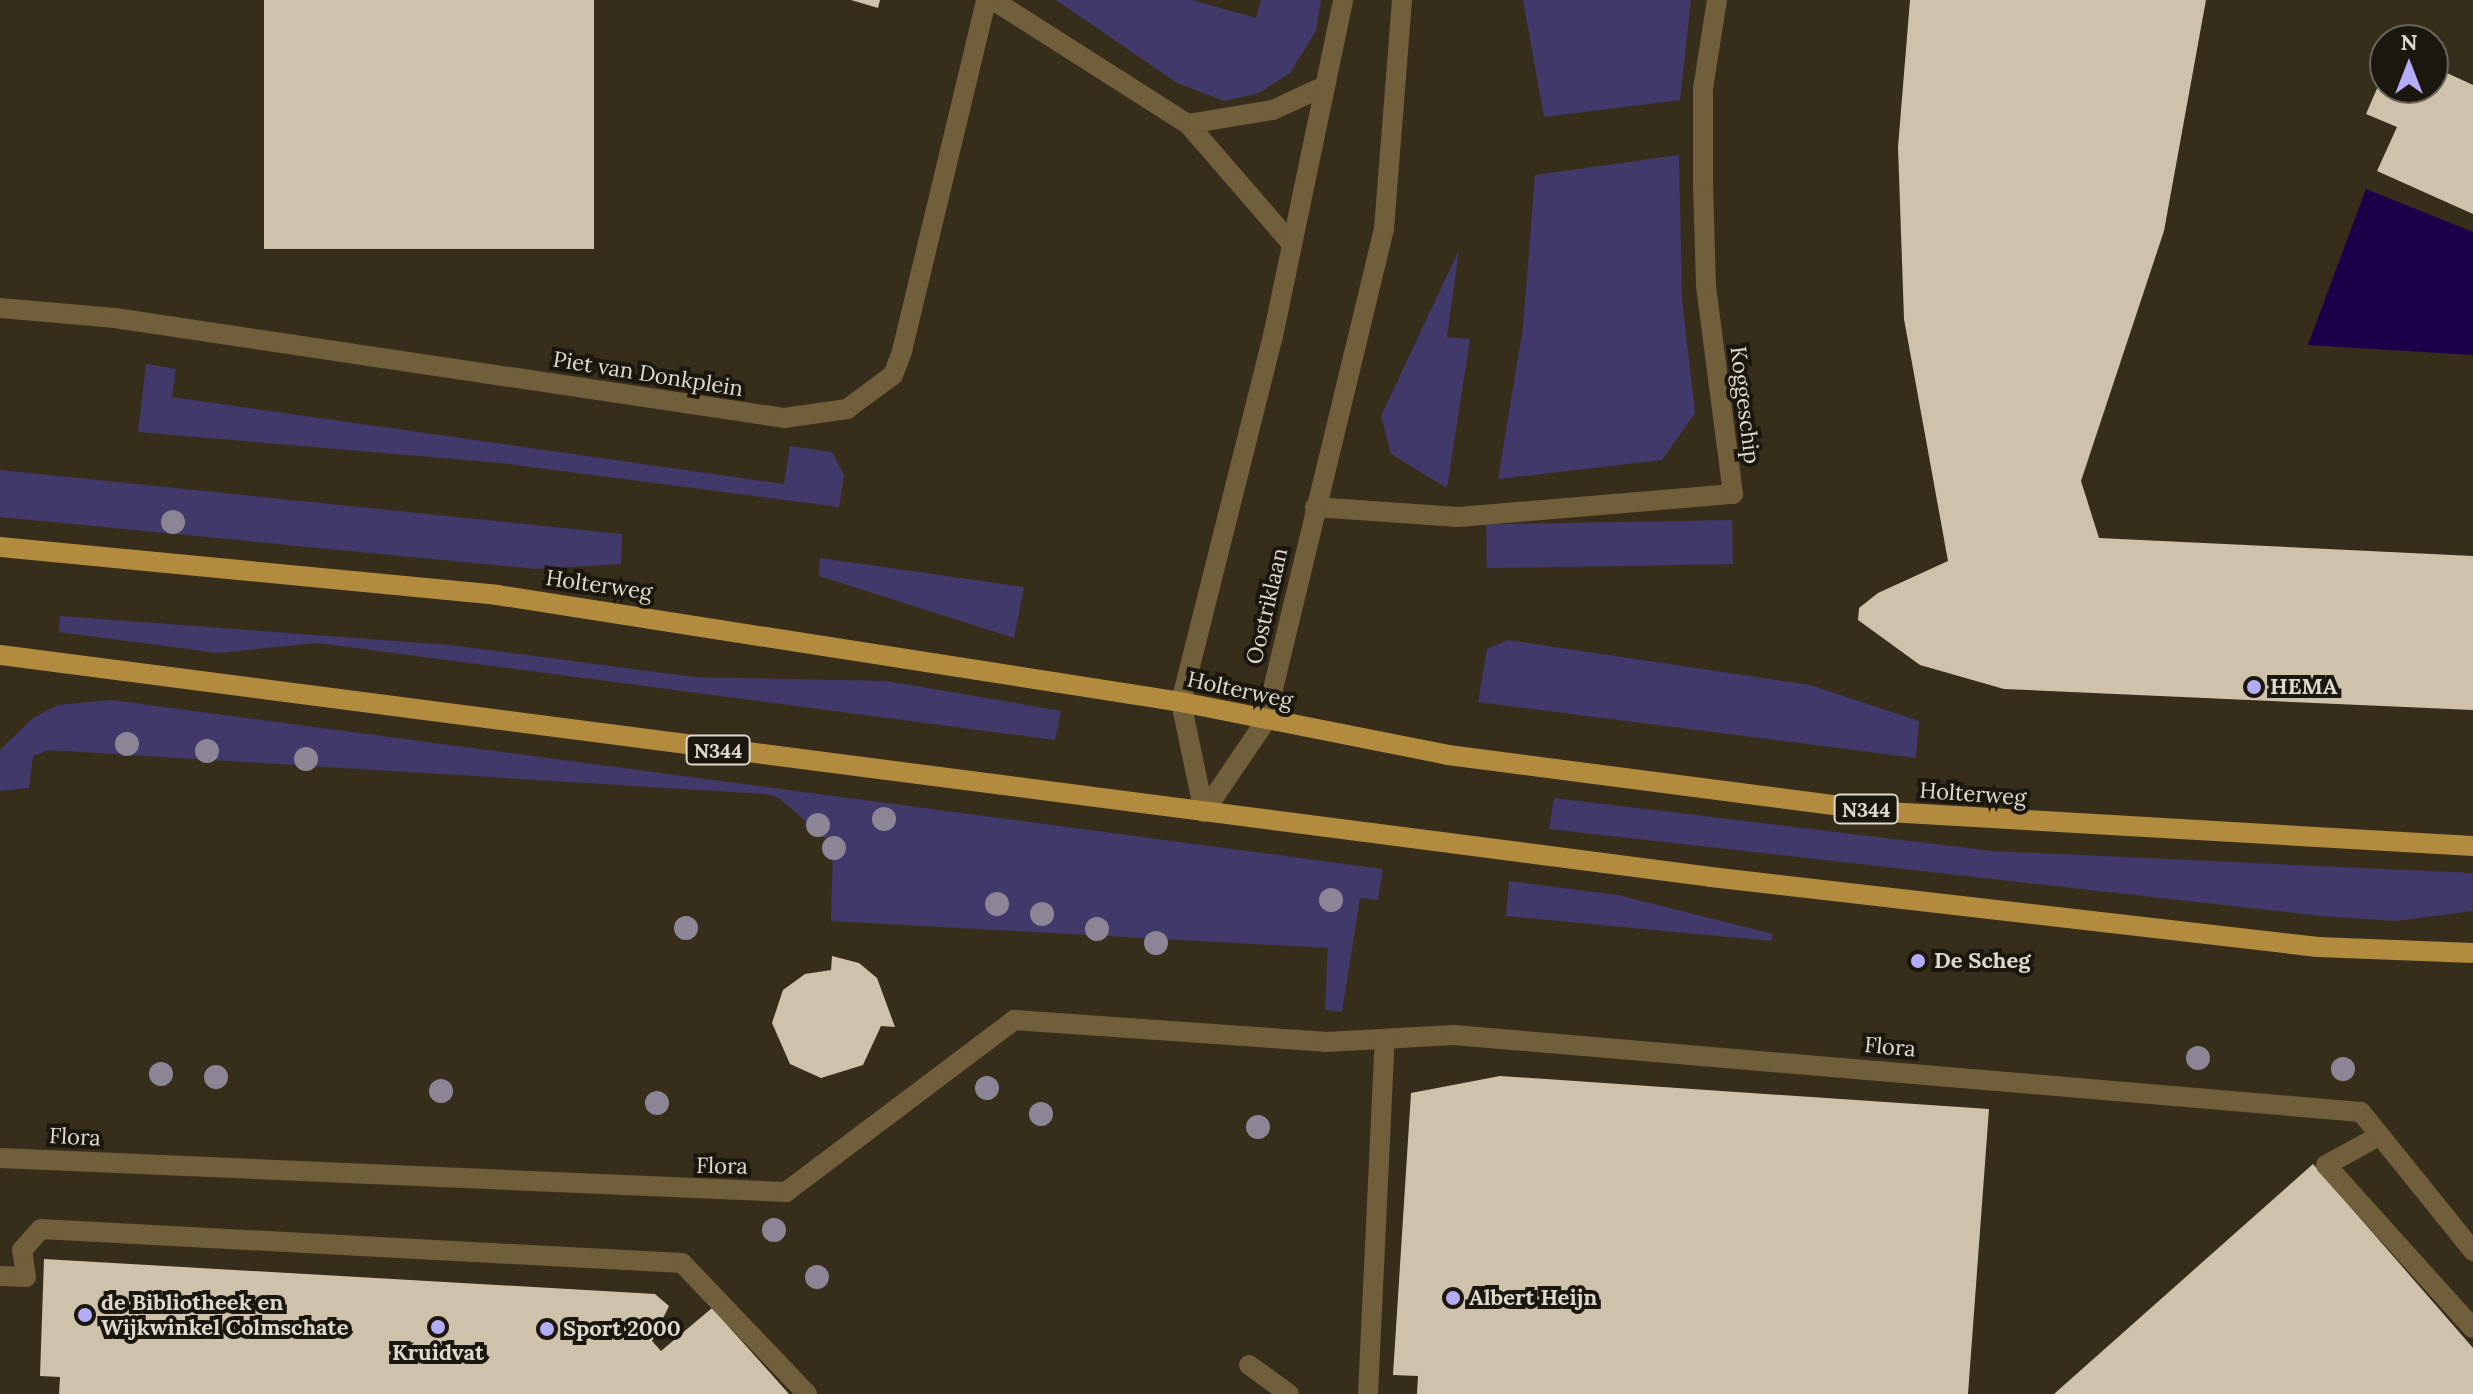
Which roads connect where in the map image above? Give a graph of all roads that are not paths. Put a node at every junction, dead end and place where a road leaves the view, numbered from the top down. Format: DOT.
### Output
graph roads {
  1 [pos="986,0"];
  2 [pos="993,0"];
  3 [pos="1343,0"];
  4 [pos="1402,0"];
  5 [pos="1717,0"];
  6 [pos="1325,86"];
  7 [pos="1188,124"];
  8 [pos="1292,244"];
  9 [pos="0,308"];
  10 [pos="1315,507"];
  11 [pos="0,547"];
  12 [pos="0,655"];
  13 [pos="1181,702"];
  14 [pos="1265,722"];
  15 [pos="1204,812"];
  16 [pos="2473,846"];
  17 [pos="2473,953"];
  18 [pos="1385,1039"];
  19 [pos="2377,1137"];
  20 [pos="0,1158"];
  21 [pos="2473,1251"];
  22 [pos="0,1276"];
  23 [pos="2473,1328"];
  24 [pos="1249,1365"];
  25 [pos="807,1394"];
  26 [pos="1289,1394"];
  27 [pos="1368,1394"];
  1 -- 9 [label="street, Piet van Donkplein"];
  2 -- 7 [label="street"];
  3 -- 6 [label="street"];
  4 -- 10 [label="street, Oostriklaan"];
  5 -- 10 [label="street, Koggeschip"];
  6 -- 7 [label="street"];
  6 -- 8 [label="street"];
  7 -- 8 [label="street"];
  8 -- 13 [label="street"];
  10 -- 14 [label="street, Oostriklaan"];
  11 -- 13 [label="main road, Holterweg / N344"];
  12 -- 15 [label="main road, N344"];
  13 -- 14 [label="main road, Holterweg / N344"];
  13 -- 15 [label="street"];
  14 -- 15 [label="street, Oostriklaan"];
  14 -- 16 [label="main road, Holterweg / N344"];
  15 -- 17 [label="main road, N344"];
  18 -- 19 [label="street, Flora"];
  18 -- 20 [label="street, Flora"];
  18 -- 27 [label="street"];
  19 -- 21 [label="street, Flora"];
  19 -- 23 [label="street"];
  22 -- 25 [label="street"];
  24 -- 26 [label="street"];
}
